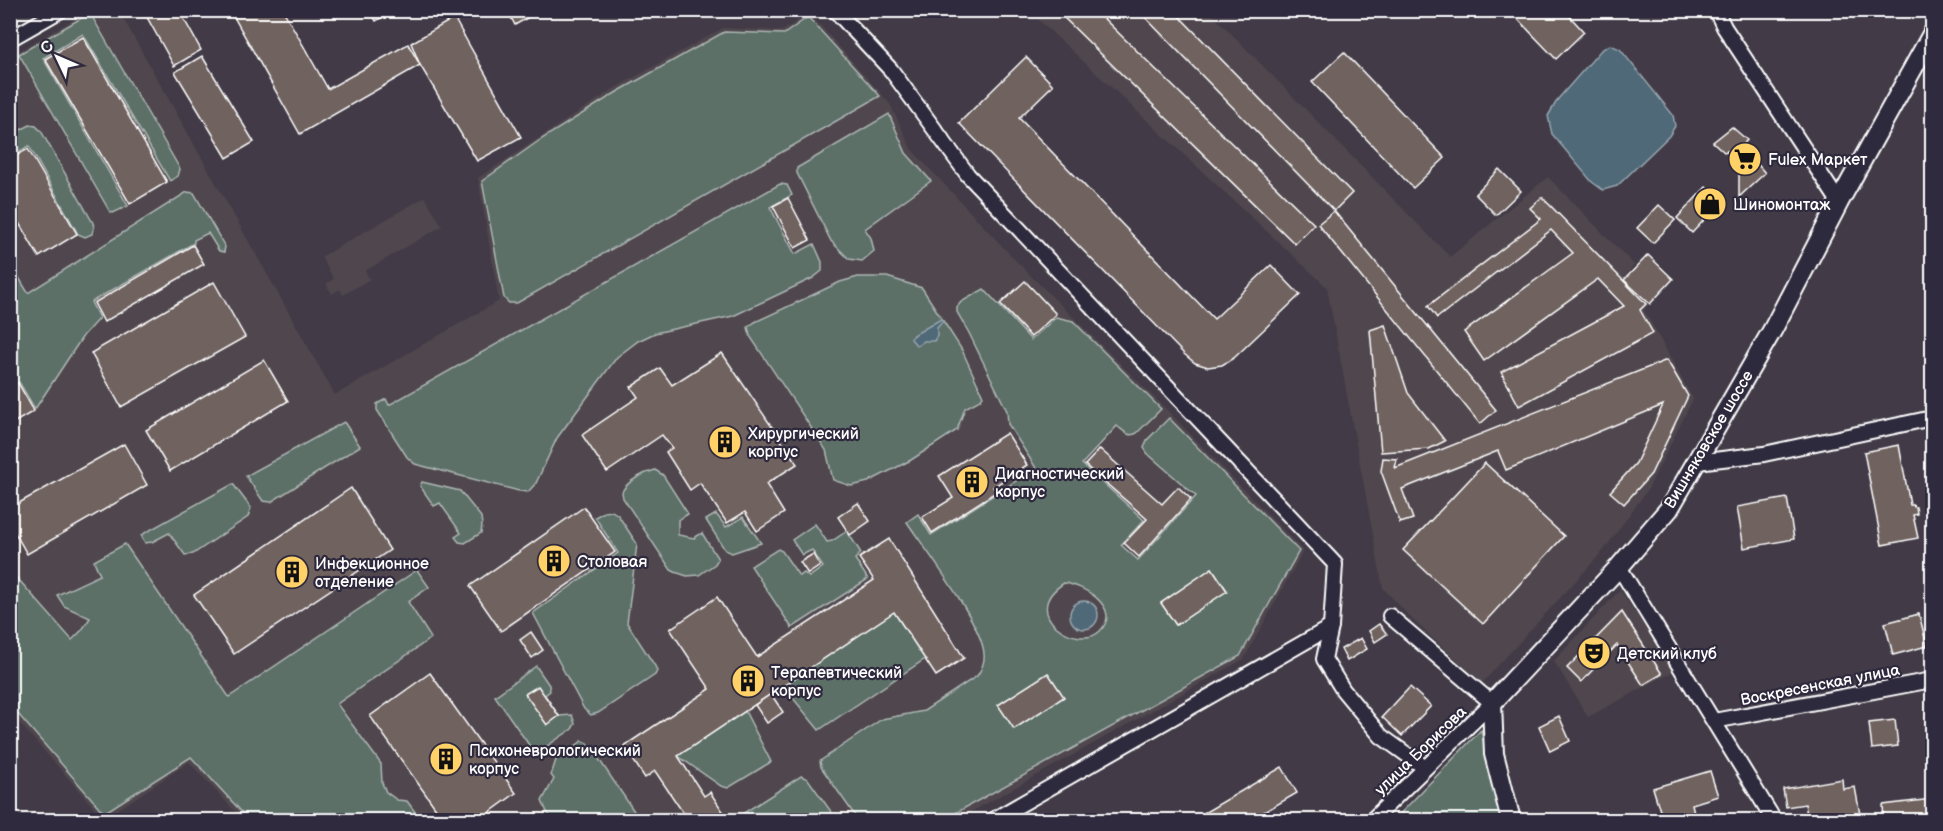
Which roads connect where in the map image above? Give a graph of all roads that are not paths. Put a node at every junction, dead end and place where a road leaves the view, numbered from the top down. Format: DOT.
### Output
graph roads {
  1 [pos="61,10"];
  2 [pos="835,10"];
  3 [pos="1716,10"];
  4 [pos="1932,34"];
  5 [pos="10,39"];
  6 [pos="1839,202"];
  7 [pos="1932,418"];
  8 [pos="1697,462"];
  9 [pos="1618,567"];
  10 [pos="1390,616"];
  11 [pos="1331,627"];
  12 [pos="1932,680"];
  13 [pos="1492,703"];
  14 [pos="1714,721"];
  15 [pos="1424,767"];
  16 [pos="993,820"];
  17 [pos="1372,820"];
  18 [pos="1511,820"];
  19 [pos="1774,820"];
  1 -- 5 [label="street"];
  2 -- 11 [label="street"];
  3 -- 6 [label="street"];
  4 -- 6 [label="street, Вишняковское шоссе"];
  6 -- 8 [label="street, Вишняковское шоссе"];
  7 -- 8 [label="street"];
  8 -- 9 [label="street, Вишняковское шоссе"];
  9 -- 13 [label="street, Вишняковское шоссе"];
  9 -- 14 [label="street"];
  10 -- 13 [label="street"];
  11 -- 15 [label="street"];
  11 -- 16 [label="street"];
  12 -- 14 [label="street, Воскресенская улица"];
  13 -- 15 [label="street, улица Борисова"];
  13 -- 18 [label="street"];
  14 -- 19 [label="street"];
  15 -- 17 [label="street, улица Борисова"];
}
